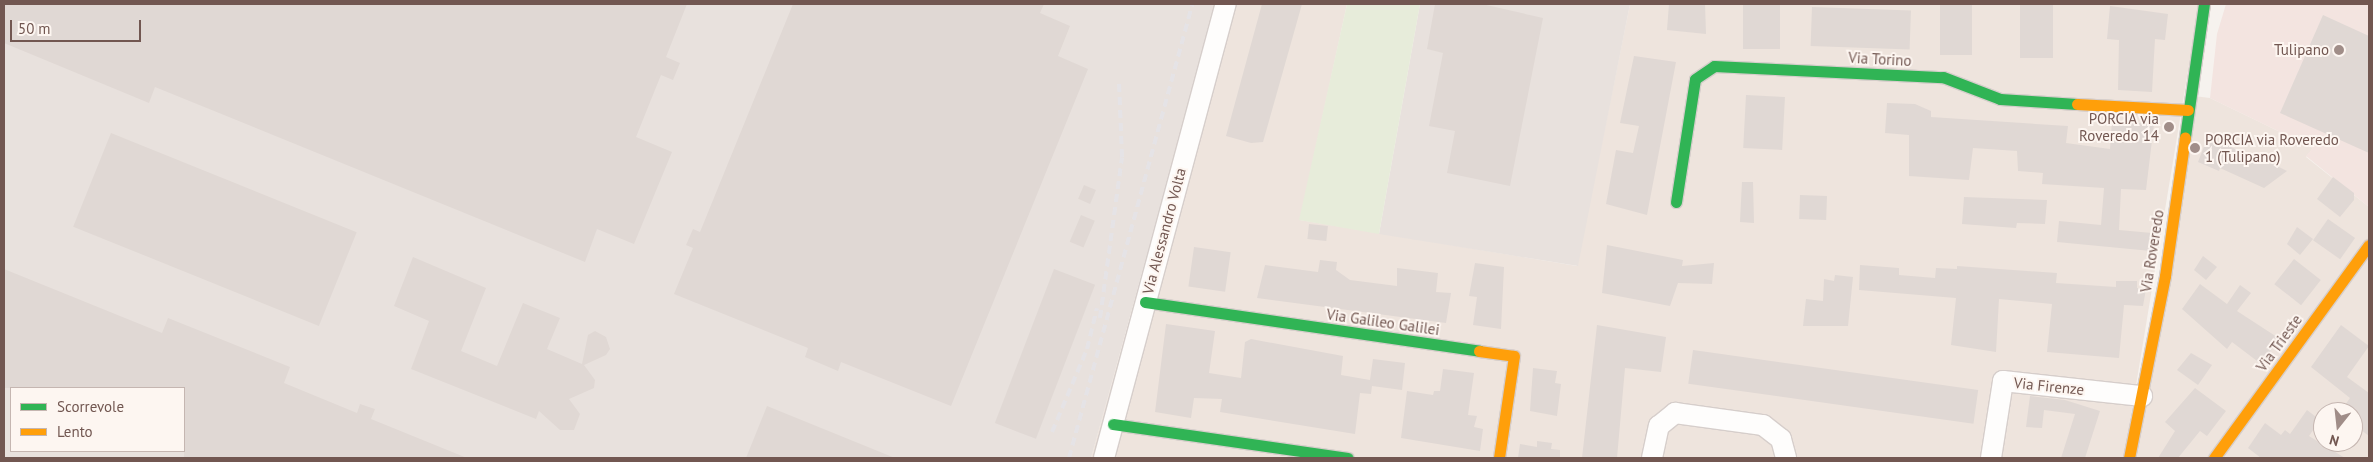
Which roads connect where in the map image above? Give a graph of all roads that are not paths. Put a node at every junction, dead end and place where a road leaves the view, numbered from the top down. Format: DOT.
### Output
graph roads {
  1 [pos="1226,4"];
  2 [pos="2204,4"];
  3 [pos="2215,4"];
  4 [pos="2198,46"];
  5 [pos="2188,110"];
  6 [pos="1676,202"];
  7 [pos="2369,245"];
  8 [pos="1145,302"];
  9 [pos="2142,396"];
  10 [pos="1113,424"];
  11 [pos="1104,458"];
  12 [pos="1348,458"];
  13 [pos="1499,458"];
  14 [pos="1652,458"];
  15 [pos="1786,458"];
  16 [pos="1991,458"];
  17 [pos="2129,458"];
  18 [pos="2214,458"];
  1 -- 8 [label="street, Via Alessandro Volta"];
  2 -- 4 [label="street, Via Roveredo"];
  3 -- 4 [label="street, Via Roveredo"];
  4 -- 5 [label="street, Via Roveredo"];
  5 -- 6 [label="street, Via Torino"];
  5 -- 9 [label="street, Via Roveredo"];
  7 -- 18 [label="street, Via Trieste"];
  8 -- 10 [label="street, Via Alessandro Volta"];
  8 -- 13 [label="street, Via Galileo Galilei"];
  9 -- 16 [label="street, Via Firenze"];
  9 -- 17 [label="street, Via Roveredo"];
  10 -- 11 [label="street, Via Alessandro Volta"];
  10 -- 12 [label="street"];
  14 -- 15 [label="street"];
}
